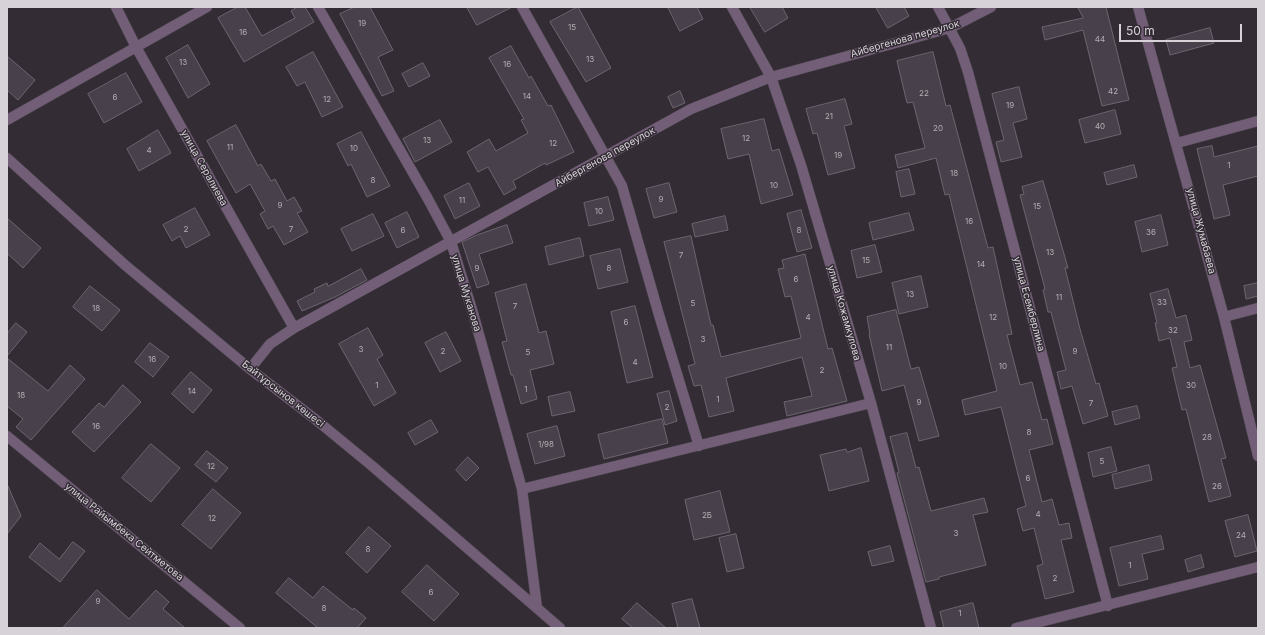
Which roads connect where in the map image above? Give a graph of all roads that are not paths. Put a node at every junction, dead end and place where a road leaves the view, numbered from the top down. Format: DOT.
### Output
graph roads {
  1 [pos="116,7"];
  2 [pos="207,7"];
  3 [pos="318,7"];
  4 [pos="522,7"];
  5 [pos="732,7"];
  6 [pos="938,7"];
  7 [pos="991,7"];
  8 [pos="1138,7"];
  9 [pos="950,28"];
  10 [pos="136,47"];
  11 [pos="771,77"];
  12 [pos="7,120"];
  13 [pos="1258,121"];
  14 [pos="1177,143"];
  15 [pos="607,156"];
  16 [pos="7,158"];
  17 [pos="451,242"];
  18 [pos="1258,308"];
  19 [pos="1224,317"];
  20 [pos="294,328"];
  21 [pos="250,369"];
  22 [pos="871,403"];
  23 [pos="7,436"];
  24 [pos="699,446"];
  25 [pos="1258,456"];
  26 [pos="522,490"];
  27 [pos="1258,568"];
  28 [pos="1108,606"];
  29 [pos="538,608"];
  30 [pos="240,628"];
  31 [pos="560,628"];
  32 [pos="931,628"];
  33 [pos="1016,628"];
  1 -- 10 [label="street, улица Сералиева"];
  2 -- 10 [label="street"];
  3 -- 17 [label="street, улица Муканова"];
  4 -- 15 [label="street"];
  5 -- 11 [label="street, улица Кожамкулова"];
  6 -- 9 [label="street, улица Есемберлина"];
  7 -- 9 [label="street, Айбергенова переулок"];
  8 -- 14 [label="street, улица Жумабаева"];
  9 -- 11 [label="street, Айбергенова переулок"];
  9 -- 28 [label="street, улица Есемберлина"];
  10 -- 12 [label="street"];
  10 -- 20 [label="street, улица Сералиева"];
  11 -- 15 [label="street, Айбергенова переулок"];
  11 -- 22 [label="street, улица Кожамкулова"];
  13 -- 14 [label="street"];
  14 -- 19 [label="street, улица Жумабаева"];
  15 -- 17 [label="street, Айбергенова переулок"];
  15 -- 24 [label="street"];
  16 -- 21 [label="street, Байтұрсынов көшесі"];
  17 -- 20 [label="street, Айбергенова переулок"];
  17 -- 26 [label="street, улица Муканова"];
  18 -- 19 [label="street"];
  19 -- 25 [label="street, улица Жумабаева"];
  20 -- 21 [label="street, Айбергенова переулок"];
  21 -- 29 [label="street, Байтұрсынов көшесі"];
  22 -- 24 [label="street"];
  22 -- 32 [label="street, улица Кожамкулова"];
  23 -- 30 [label="street, улица Райымбека Сейтметова"];
  24 -- 26 [label="street"];
  26 -- 29 [label="street, улица Муканова"];
  27 -- 28 [label="street"];
  28 -- 33 [label="street"];
  29 -- 31 [label="street, Байтұрсынов көшесі"];
}
